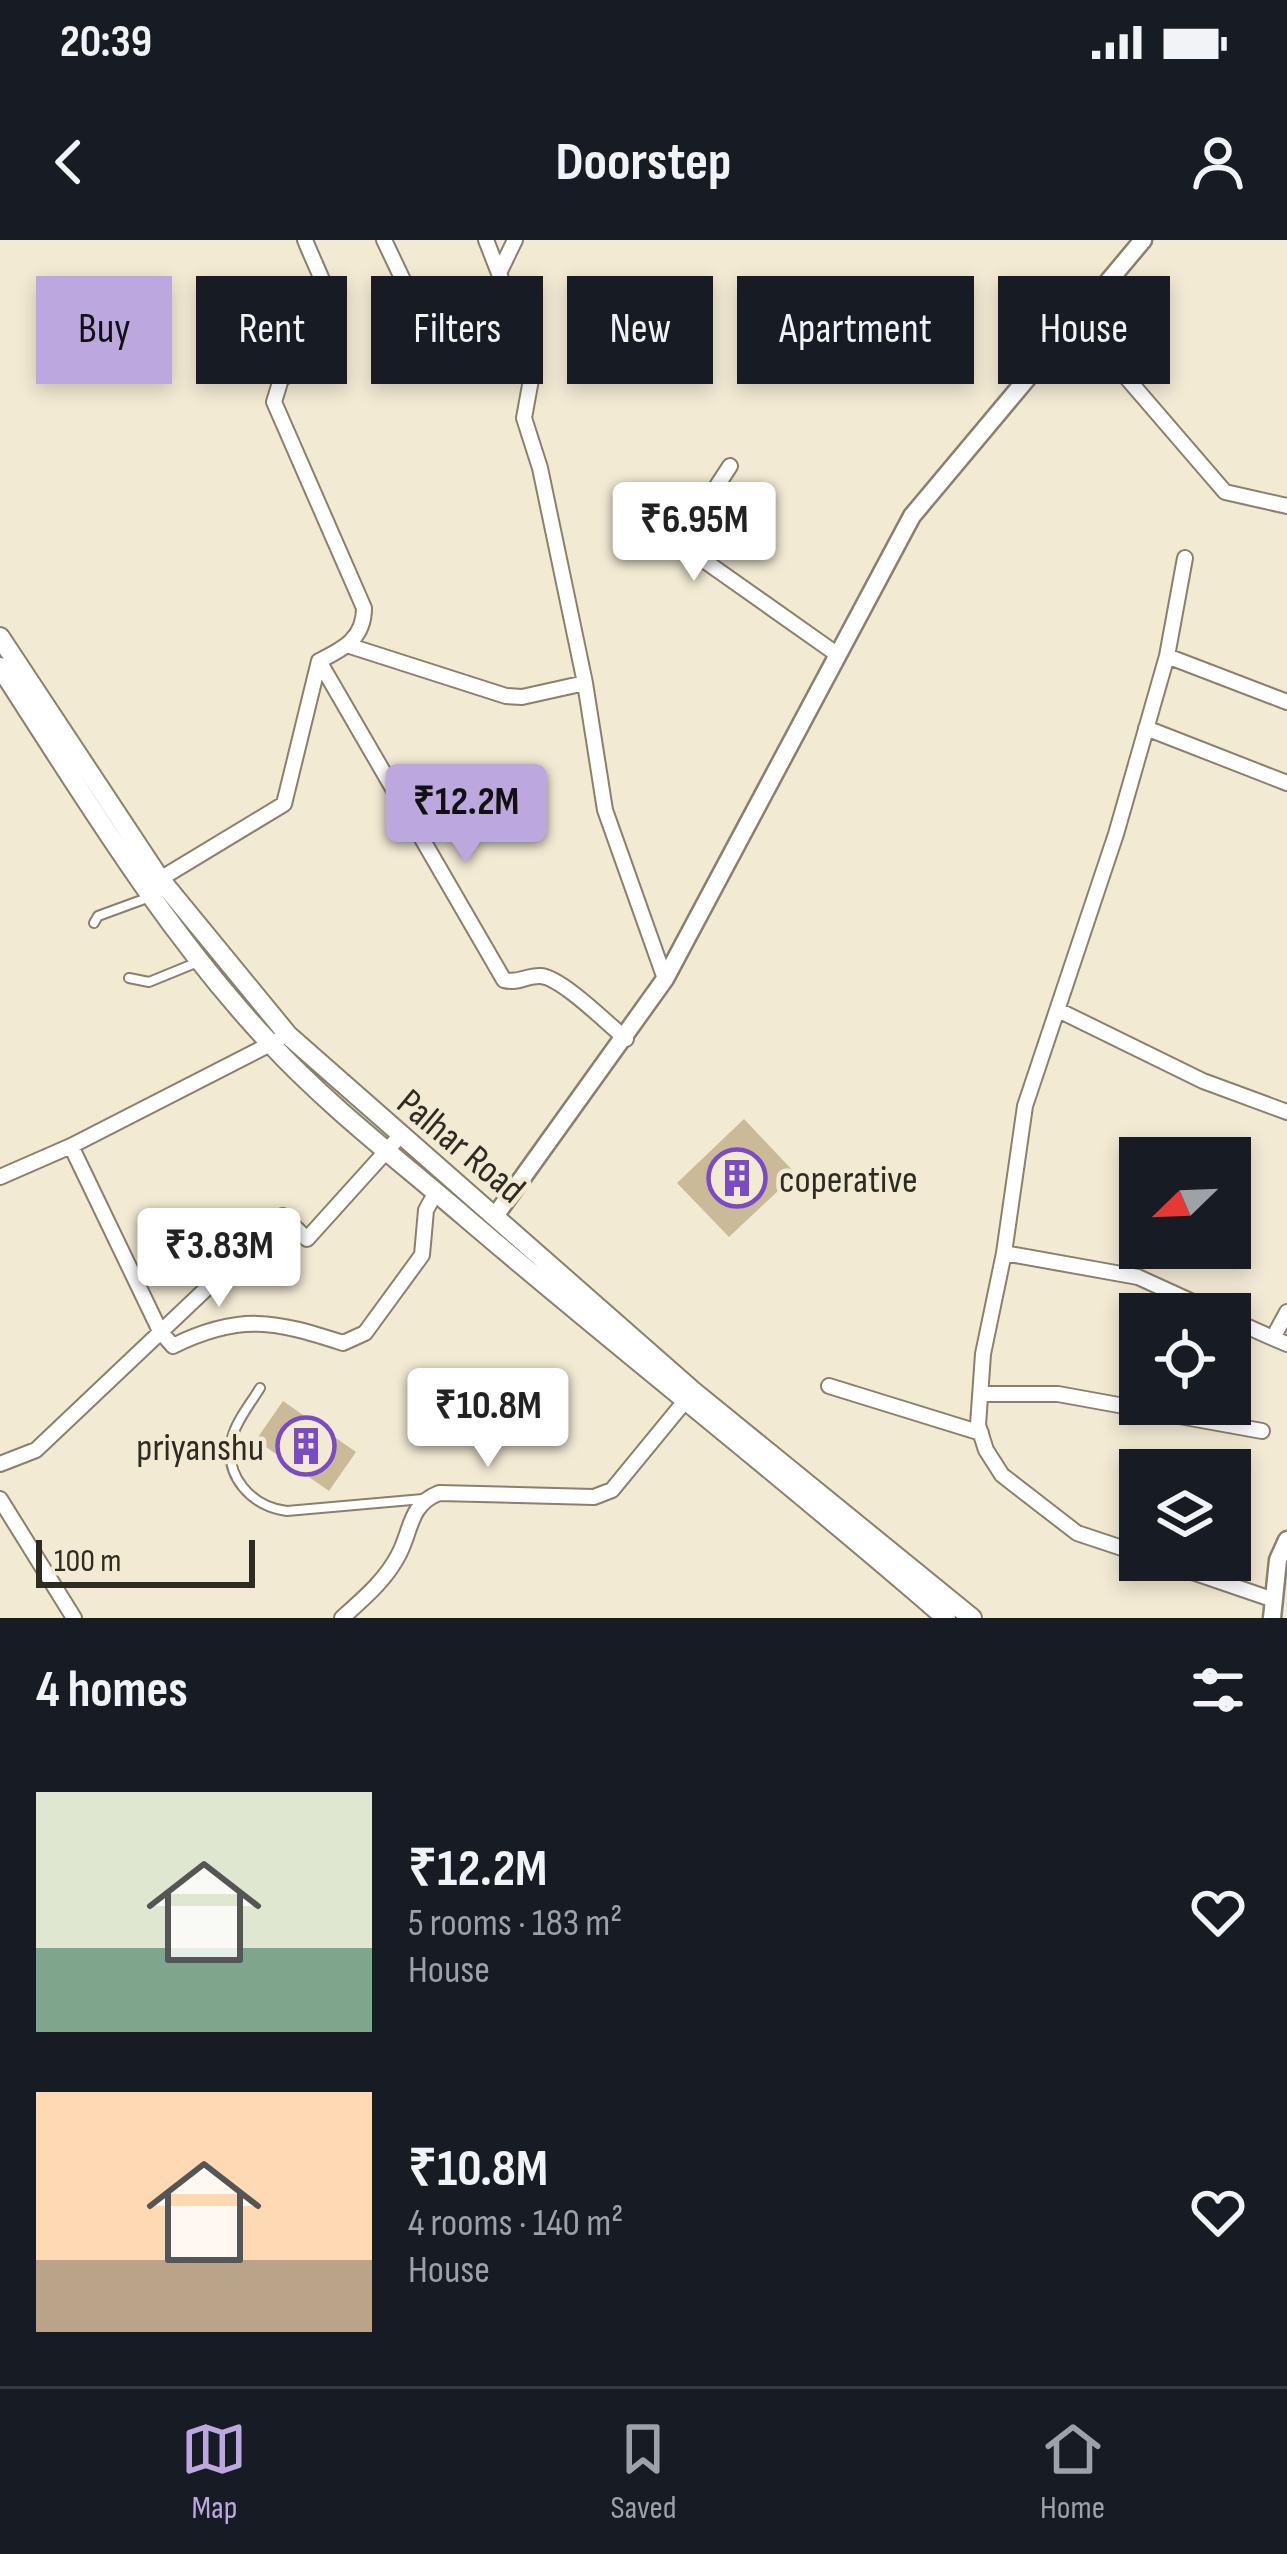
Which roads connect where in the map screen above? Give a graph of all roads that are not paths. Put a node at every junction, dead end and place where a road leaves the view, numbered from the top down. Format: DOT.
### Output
graph roads {
  1 [pos="305,240"];
  2 [pos="385,240"];
  3 [pos="486,240"];
  4 [pos="515,240"];
  5 [pos="1117,240"];
  6 [pos="1138,246"];
  7 [pos="500,272"];
  8 [pos="402,276"];
  9 [pos="1113,276"];
  10 [pos="1022,384"];
  11 [pos="1132,384"];
  12 [pos="730,466"];
  13 [pos="1287,506"];
  14 [pos="1185,558"];
  15 [pos="0,638"];
  16 [pos="350,646"];
  17 [pos="838,655"];
  18 [pos="1167,656"];
  19 [pos="319,662"];
  20 [pos="0,667"];
  21 [pos="585,683"];
  22 [pos="1287,702"];
  23 [pos="1146,728"];
  24 [pos="1287,784"];
  25 [pos="156,888"];
  26 [pos="94,923"];
  27 [pos="200,961"];
  28 [pos="129,978"];
  29 [pos="665,979"];
  30 [pos="1058,1010"];
  31 [pos="626,1039"];
  32 [pos="279,1040"];
  33 [pos="1287,1112"];
  34 [pos="394,1144"];
  35 [pos="70,1146"];
  36 [pos="2,1173"];
  37 [pos="436,1192"];
  38 [pos="495,1216"];
  39 [pos="1004,1253"];
  40 [pos="1173,1293"];
  41 [pos="1287,1312"];
  42 [pos="1251,1328"];
  43 [pos="160,1331"];
  44 [pos="1280,1341"];
  45 [pos="829,1386"];
  46 [pos="260,1388"];
  47 [pos="980,1394"];
  48 [pos="689,1396"];
  49 [pos="1262,1431"];
  50 [pos="981,1433"];
  51 [pos="0,1464"];
  52 [pos="0,1499"];
  53 [pos="425,1499"];
  54 [pos="1287,1540"];
  55 [pos="1119,1547"];
  56 [pos="1207,1581"];
  57 [pos="1273,1609"];
  58 [pos="361,1612"];
  59 [pos="74,1618"];
  60 [pos="342,1618"];
  61 [pos="946,1618"];
  62 [pos="972,1618"];
  1 -- 16 [label="street"];
  2 -- 8 [label="street"];
  3 -- 7 [label="street"];
  4 -- 7 [label="street"];
  5 -- 6 [label="street"];
  6 -- 9 [label="street"];
  7 -- 21 [label="street"];
  10 -- 17 [label="street"];
  11 -- 13 [label="street"];
  12 -- 17 [label="street"];
  14 -- 18 [label="street"];
  15 -- 25 [label="main road, Palhar Road"];
  16 -- 19 [label="street"];
  16 -- 21 [label="street"];
  17 -- 29 [label="street"];
  18 -- 22 [label="street"];
  18 -- 23 [label="street"];
  19 -- 25 [label="street"];
  19 -- 31 [label="street"];
  20 -- 25 [label="main road, Palhar Road"];
  21 -- 29 [label="street"];
  23 -- 24 [label="street"];
  23 -- 30 [label="street"];
  25 -- 26 [label="lane"];
  25 -- 27 [label="main road, Palhar Road"];
  25 -- 32 [label="main road, Palhar Road"];
  27 -- 28 [label="lane"];
  27 -- 32 [label="main road, Palhar Road"];
  29 -- 31 [label="street"];
  30 -- 33 [label="street"];
  30 -- 39 [label="street"];
  31 -- 38 [label="street"];
  32 -- 34 [label="main road, Palhar Road"];
  32 -- 35 [label="street"];
  34 -- 37 [label="main road, Palhar Road"];
  34 -- 38 [label="main road, Palhar Road"];
  34 -- 43 [label="street"];
  35 -- 36 [label="street"];
  35 -- 43 [label="street"];
  37 -- 43 [label="street"];
  37 -- 48 [label="main road, Palhar Road"];
  38 -- 48 [label="main road, Palhar Road"];
  39 -- 40 [label="street"];
  39 -- 47 [label="street"];
  41 -- 44 [label="street"];
  42 -- 44 [label="street"];
  43 -- 51 [label="street"];
  45 -- 50 [label="street"];
  46 -- 53 [label="lane"];
  47 -- 49 [label="street"];
  47 -- 50 [label="street"];
  48 -- 53 [label="street"];
  48 -- 61 [label="main road, Palhar Road"];
  48 -- 62 [label="main road, Palhar Road"];
  50 -- 55 [label="street"];
  52 -- 59 [label="street"];
  53 -- 58 [label="street"];
  54 -- 57 [label="street"];
  56 -- 57 [label="street"];
  58 -- 60 [label="street"];
}
